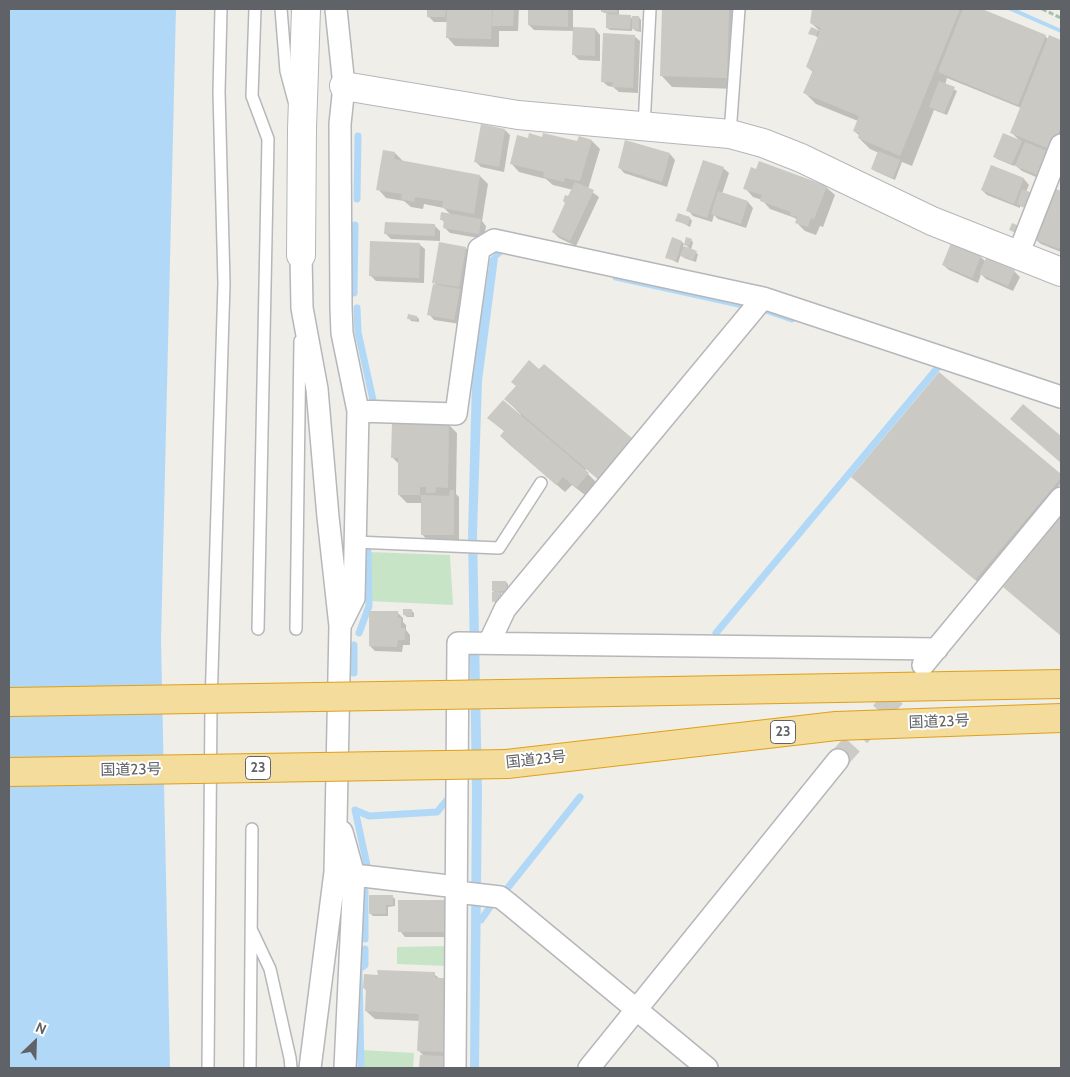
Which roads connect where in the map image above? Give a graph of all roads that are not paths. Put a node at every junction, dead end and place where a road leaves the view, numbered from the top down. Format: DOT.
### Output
graph roads {
  1 [pos="221,9"];
  2 [pos="255,9"];
  3 [pos="280,9"];
  4 [pos="306,9"];
  5 [pos="336,9"];
  6 [pos="650,9"];
  7 [pos="739,9"];
  8 [pos="344,86"];
  9 [pos="644,127"];
  10 [pos="302,129"];
  11 [pos="730,134"];
  12 [pos="1061,149"];
  13 [pos="301,255"];
  14 [pos="1018,255"];
  15 [pos="1061,272"];
  16 [pos="758,305"];
  17 [pos="302,308"];
  18 [pos="1061,397"];
  19 [pos="358,411"];
  20 [pos="541,483"];
  21 [pos="1061,498"];
  22 [pos="355,542"];
  23 [pos="340,626"];
  24 [pos="258,629"];
  25 [pos="296,629"];
  26 [pos="478,643"];
  27 [pos="937,648"];
  28 [pos="923,665"];
  29 [pos="1061,684"];
  30 [pos="9,702"];
  31 [pos="1061,718"];
  32 [pos="838,760"];
  33 [pos="9,772"];
  34 [pos="336,812"];
  35 [pos="252,829"];
  36 [pos="354,876"];
  37 [pos="466,892"];
  38 [pos="250,928"];
  39 [pos="637,1010"];
  40 [pos="208,1068"];
  41 [pos="250,1068"];
  42 [pos="291,1068"];
  43 [pos="310,1068"];
  44 [pos="345,1068"];
  45 [pos="455,1068"];
  46 [pos="589,1068"];
  47 [pos="707,1068"];
  1 -- 40 [label="lane"];
  2 -- 24 [label="lane"];
  3 -- 10 [label="lane"];
  4 -- 10 [label="street"];
  5 -- 8 [label="street"];
  6 -- 9 [label="lane"];
  7 -- 11 [label="lane"];
  8 -- 9 [label="street"];
  8 -- 19 [label="street"];
  9 -- 11 [label="street"];
  10 -- 13 [label="street"];
  11 -- 14 [label="street"];
  12 -- 14 [label="street"];
  13 -- 17 [label="street"];
  14 -- 15 [label="street"];
  16 -- 18 [label="street"];
  16 -- 19 [label="street"];
  16 -- 26 [label="street"];
  17 -- 23 [label="street"];
  17 -- 25 [label="lane"];
  19 -- 22 [label="street"];
  20 -- 22 [label="lane"];
  21 -- 27 [label="street"];
  22 -- 23 [label="street"];
  23 -- 34 [label="street"];
  26 -- 27 [label="street"];
  26 -- 37 [label="street"];
  27 -- 28 [label="street"];
  29 -- 30 [label="highway, bridge"];
  31 -- 33 [label="highway, 国道23号 / 23, bridge"];
  32 -- 39 [label="street"];
  34 -- 36 [label="street"];
  34 -- 43 [label="street"];
  35 -- 38 [label="lane"];
  36 -- 37 [label="street"];
  36 -- 44 [label="street"];
  37 -- 39 [label="street"];
  37 -- 45 [label="street"];
  38 -- 41 [label="lane"];
  38 -- 42 [label="lane"];
  39 -- 46 [label="street"];
  39 -- 47 [label="street"];
}
